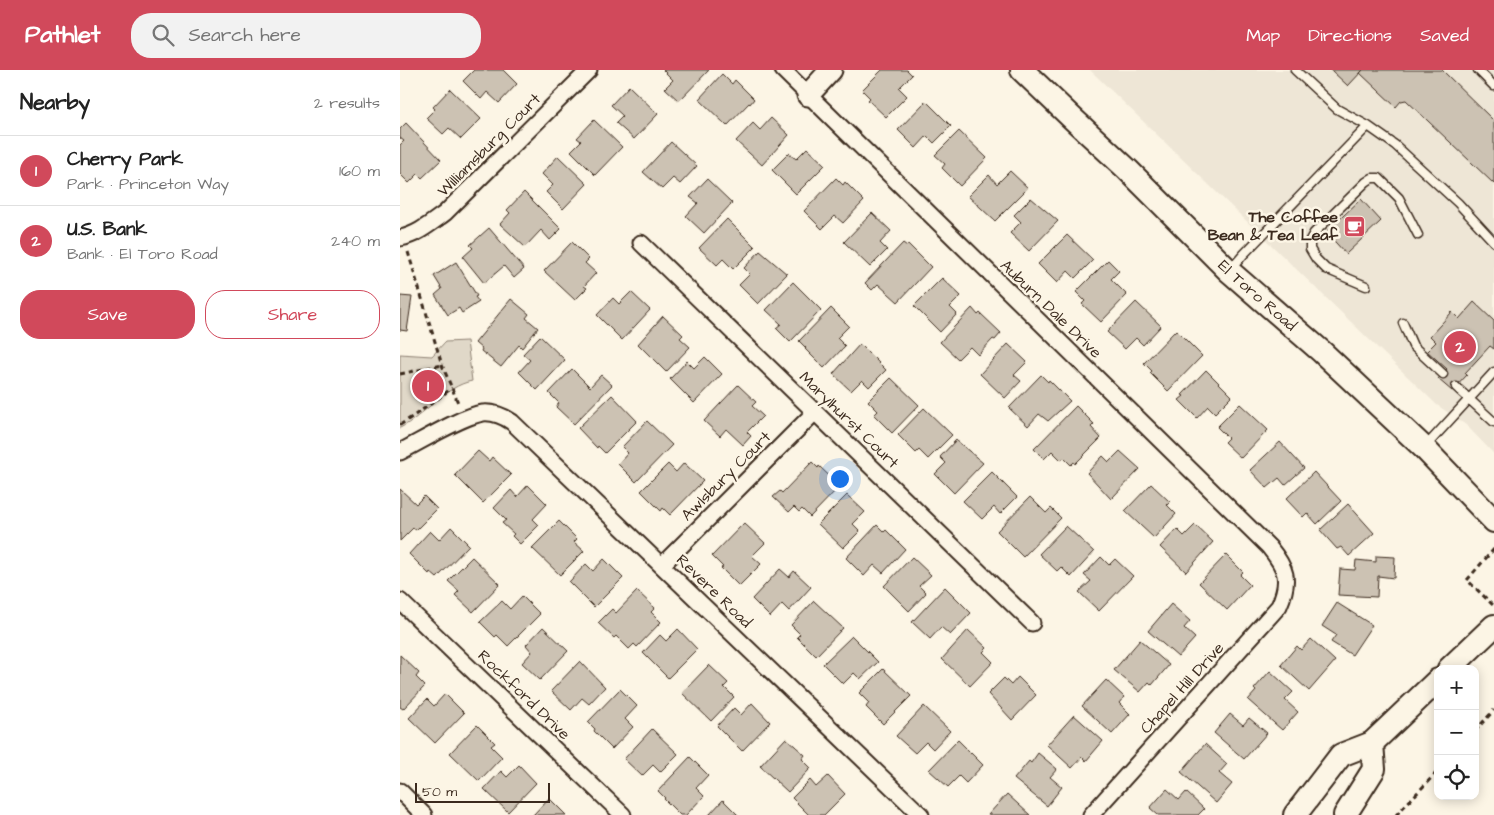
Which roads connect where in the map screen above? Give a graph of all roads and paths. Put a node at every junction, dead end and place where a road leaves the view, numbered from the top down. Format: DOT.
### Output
graph roads {
  1 [pos="589,70"];
  2 [pos="783,70"];
  3 [pos="831,70"];
  4 [pos="1022,70"];
  5 [pos="1295,70"];
  6 [pos="1478,70"];
  7 [pos="1494,86"];
  8 [pos="808,95"];
  9 [pos="1368,126"];
  10 [pos="1418,235"];
  11 [pos="404,237"];
  12 [pos="1494,242"];
  13 [pos="641,244"];
  14 [pos="1229,271"];
  15 [pos="1366,286"];
  16 [pos="1403,323"];
  17 [pos="442,365"];
  18 [pos="1494,372"];
  19 [pos="400,374"];
  20 [pos="1443,374"];
  21 [pos="1456,387"];
  22 [pos="452,388"];
  23 [pos="1469,399"];
  24 [pos="816,412"];
  25 [pos="470,417"];
  26 [pos="1494,422"];
  27 [pos="400,425"];
  28 [pos="1424,448"];
  29 [pos="400,452"];
  30 [pos="1494,521"];
  31 [pos="1494,549"];
  32 [pos="662,565"];
  33 [pos="1286,579"];
  34 [pos="400,601"];
  35 [pos="1494,606"];
  36 [pos="1032,622"];
  37 [pos="1494,626"];
  38 [pos="1453,665"];
  39 [pos="1434,684"];
  40 [pos="1494,710"];
  41 [pos="1479,727"];
  42 [pos="1372,743"];
  43 [pos="1434,775"];
  44 [pos="400,791"];
  45 [pos="424,815"];
  46 [pos="624,815"];
  47 [pos="921,815"];
  48 [pos="1091,815"];
  49 [pos="1294,815"];
  50 [pos="1345,815"];
  51 [pos="1396,815"];
  1 -- 11 [label="street, Williamsburg Court"];
  2 -- 8 [label="street, Auburn Dale Drive"];
  3 -- 8 [label="street"];
  4 -- 14 [label="main road, El Toro Road"];
  5 -- 9 [label="lane"];
  6 -- 7 [label="lane"];
  8 -- 33 [label="street, Auburn Dale Drive"];
  9 -- 12 [label="lane"];
  9 -- 14 [label="lane"];
  10 -- 15 [label="lane"];
  11 -- 17 [label="path"];
  13 -- 24 [label="street, Marylhurst Court"];
  14 -- 28 [label="main road, El Toro Road"];
  16 -- 20 [label="lane"];
  17 -- 19 [label="path"];
  17 -- 22 [label="path"];
  18 -- 23 [label="lane"];
  21 -- 23 [label="lane"];
  22 -- 25 [label="path"];
  22 -- 27 [label="path"];
  23 -- 26 [label="lane"];
  23 -- 28 [label="lane"];
  24 -- 32 [label="street, Awlsbury Court"];
  24 -- 36 [label="street, Marylhurst Court"];
  25 -- 29 [label="street"];
  25 -- 32 [label="street, Revere Road"];
  28 -- 30 [label="main road, El Toro Road"];
  31 -- 35 [label="path"];
  32 -- 47 [label="street, Revere Road"];
  33 -- 48 [label="street, Chapel Hill Drive"];
  34 -- 46 [label="street, Rockford Drive"];
  37 -- 38 [label="main road"];
  39 -- 42 [label="main road"];
  40 -- 41 [label="path"];
  42 -- 49 [label="main road"];
  42 -- 50 [label="main road"];
  43 -- 51 [label="path"];
  44 -- 45 [label="street"];
}
